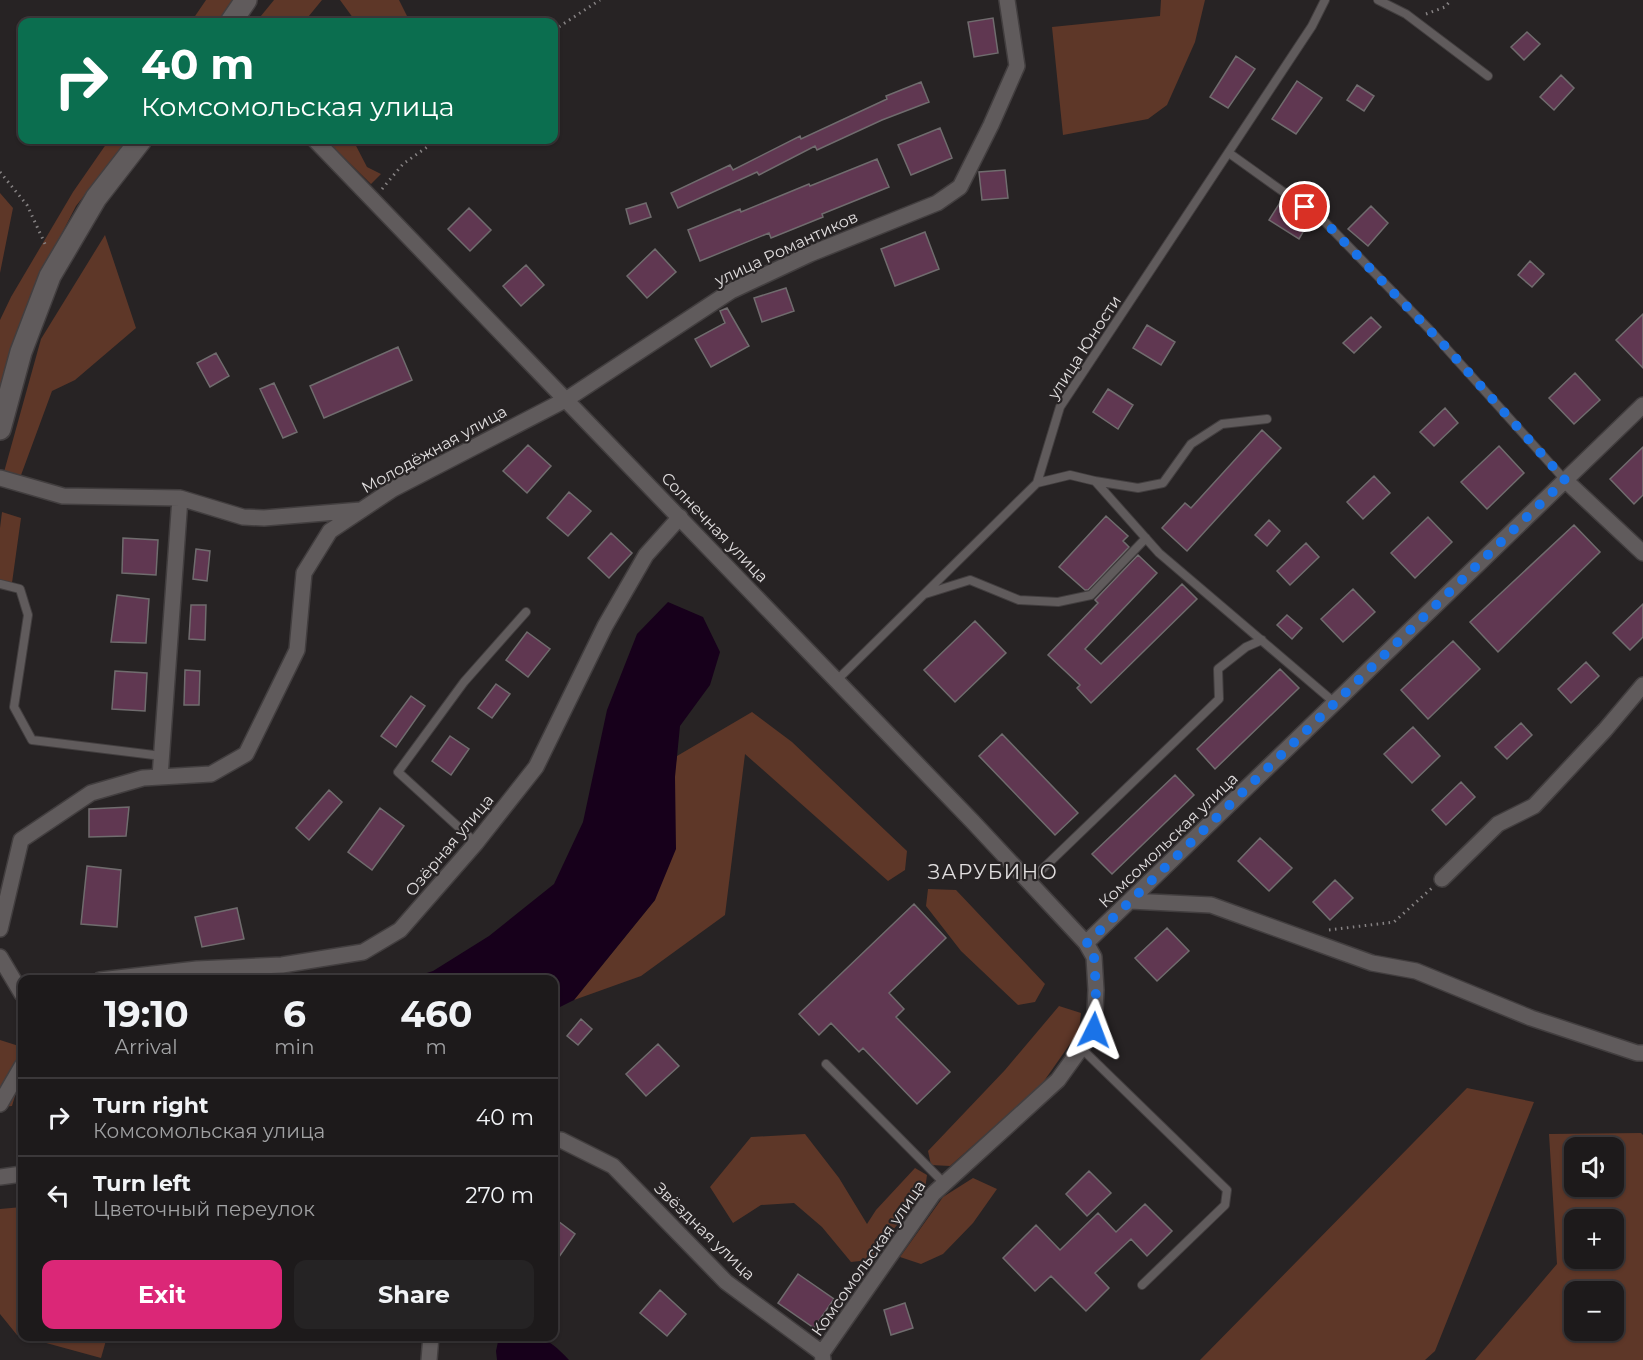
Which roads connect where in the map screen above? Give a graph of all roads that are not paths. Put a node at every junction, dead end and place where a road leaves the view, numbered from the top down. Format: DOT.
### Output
graph roads {
  1 [pos="246,0"];
  2 [pos="1007,0"];
  3 [pos="1325,0"];
  4 [pos="1378,0"];
  5 [pos="234,18"];
  6 [pos="1488,76"];
  7 [pos="138,144"];
  8 [pos="319,144"];
  9 [pos="1229,153"];
  10 [pos="567,399"];
  11 [pos="1643,405"];
  12 [pos="1267,419"];
  13 [pos="0,429"];
  14 [pos="0,478"];
  15 [pos="1565,480"];
  16 [pos="1095,481"];
  17 [pos="1037,483"];
  18 [pos="180,498"];
  19 [pos="362,510"];
  20 [pos="680,517"];
  21 [pos="1146,538"];
  22 [pos="1643,553"];
  23 [pos="0,584"];
  24 [pos="923,595"];
  25 [pos="526,612"];
  26 [pos="1262,640"];
  27 [pos="837,680"];
  28 [pos="1643,685"];
  29 [pos="1335,703"];
  30 [pos="162,756"];
  31 [pos="160,777"];
  32 [pos="476,843"];
  33 [pos="1442,879"];
  34 [pos="1029,882"];
  35 [pos="1130,901"];
  36 [pos="0,929"];
  37 [pos="1086,944"];
  38 [pos="0,957"];
  39 [pos="144,975"];
  40 [pos="18,987"];
  41 [pos="1081,1048"];
  42 [pos="1643,1053"];
  43 [pos="826,1064"];
  44 [pos="18,1073"];
  45 [pos="0,1104"];
  46 [pos="558,1140"];
  47 [pos="18,1175"];
  48 [pos="0,1177"];
  49 [pos="944,1184"];
  50 [pos="1142,1285"];
  51 [pos="430,1341"];
  52 [pos="822,1357"];
  53 [pos="429,1360"];
  1 -- 5 [label="main road"];
  2 -- 10 [label="street, улица Романтиков"];
  3 -- 9 [label="lane, улица Юности"];
  4 -- 6 [label="lane"];
  7 -- 13 [label="main road"];
  8 -- 10 [label="street, Солнечная улица"];
  9 -- 15 [label="lane"];
  9 -- 17 [label="lane, улица Юности"];
  10 -- 19 [label="street, Молодёжная улица"];
  10 -- 20 [label="street, Солнечная улица"];
  11 -- 15 [label="street, Комсомольская улица"];
  12 -- 16 [label="lane"];
  14 -- 18 [label="street"];
  15 -- 22 [label="street"];
  15 -- 29 [label="street, Комсомольская улица"];
  16 -- 17 [label="lane"];
  16 -- 21 [label="lane"];
  17 -- 24 [label="lane, улица Юности"];
  18 -- 19 [label="street"];
  18 -- 30 [label="street"];
  19 -- 31 [label="street, Молодёжная улица"];
  20 -- 27 [label="street, Солнечная улица"];
  20 -- 32 [label="street, Озёрная улица"];
  21 -- 24 [label="lane"];
  21 -- 26 [label="lane"];
  23 -- 30 [label="lane"];
  24 -- 27 [label="lane, улица Юности"];
  25 -- 32 [label="lane"];
  26 -- 29 [label="lane"];
  26 -- 34 [label="lane"];
  27 -- 34 [label="street, Солнечная улица"];
  28 -- 33 [label="street"];
  29 -- 35 [label="street, Комсомольская улица"];
  30 -- 31 [label="street"];
  31 -- 36 [label="street, Молодёжная улица"];
  32 -- 39 [label="street, Озёрная улица"];
  34 -- 37 [label="street, Солнечная улица"];
  35 -- 37 [label="street, Комсомольская улица"];
  35 -- 42 [label="street"];
  37 -- 41 [label="street, Комсомольская улица"];
  38 -- 40 [label="street"];
  41 -- 49 [label="street, Комсомольская улица"];
  41 -- 50 [label="lane"];
  43 -- 49 [label="lane"];
  44 -- 45 [label="street"];
  46 -- 52 [label="street, Звёздная улица"];
  47 -- 48 [label="street"];
  49 -- 52 [label="street, Комсомольская улица"];
  51 -- 53 [label="street"];
}
